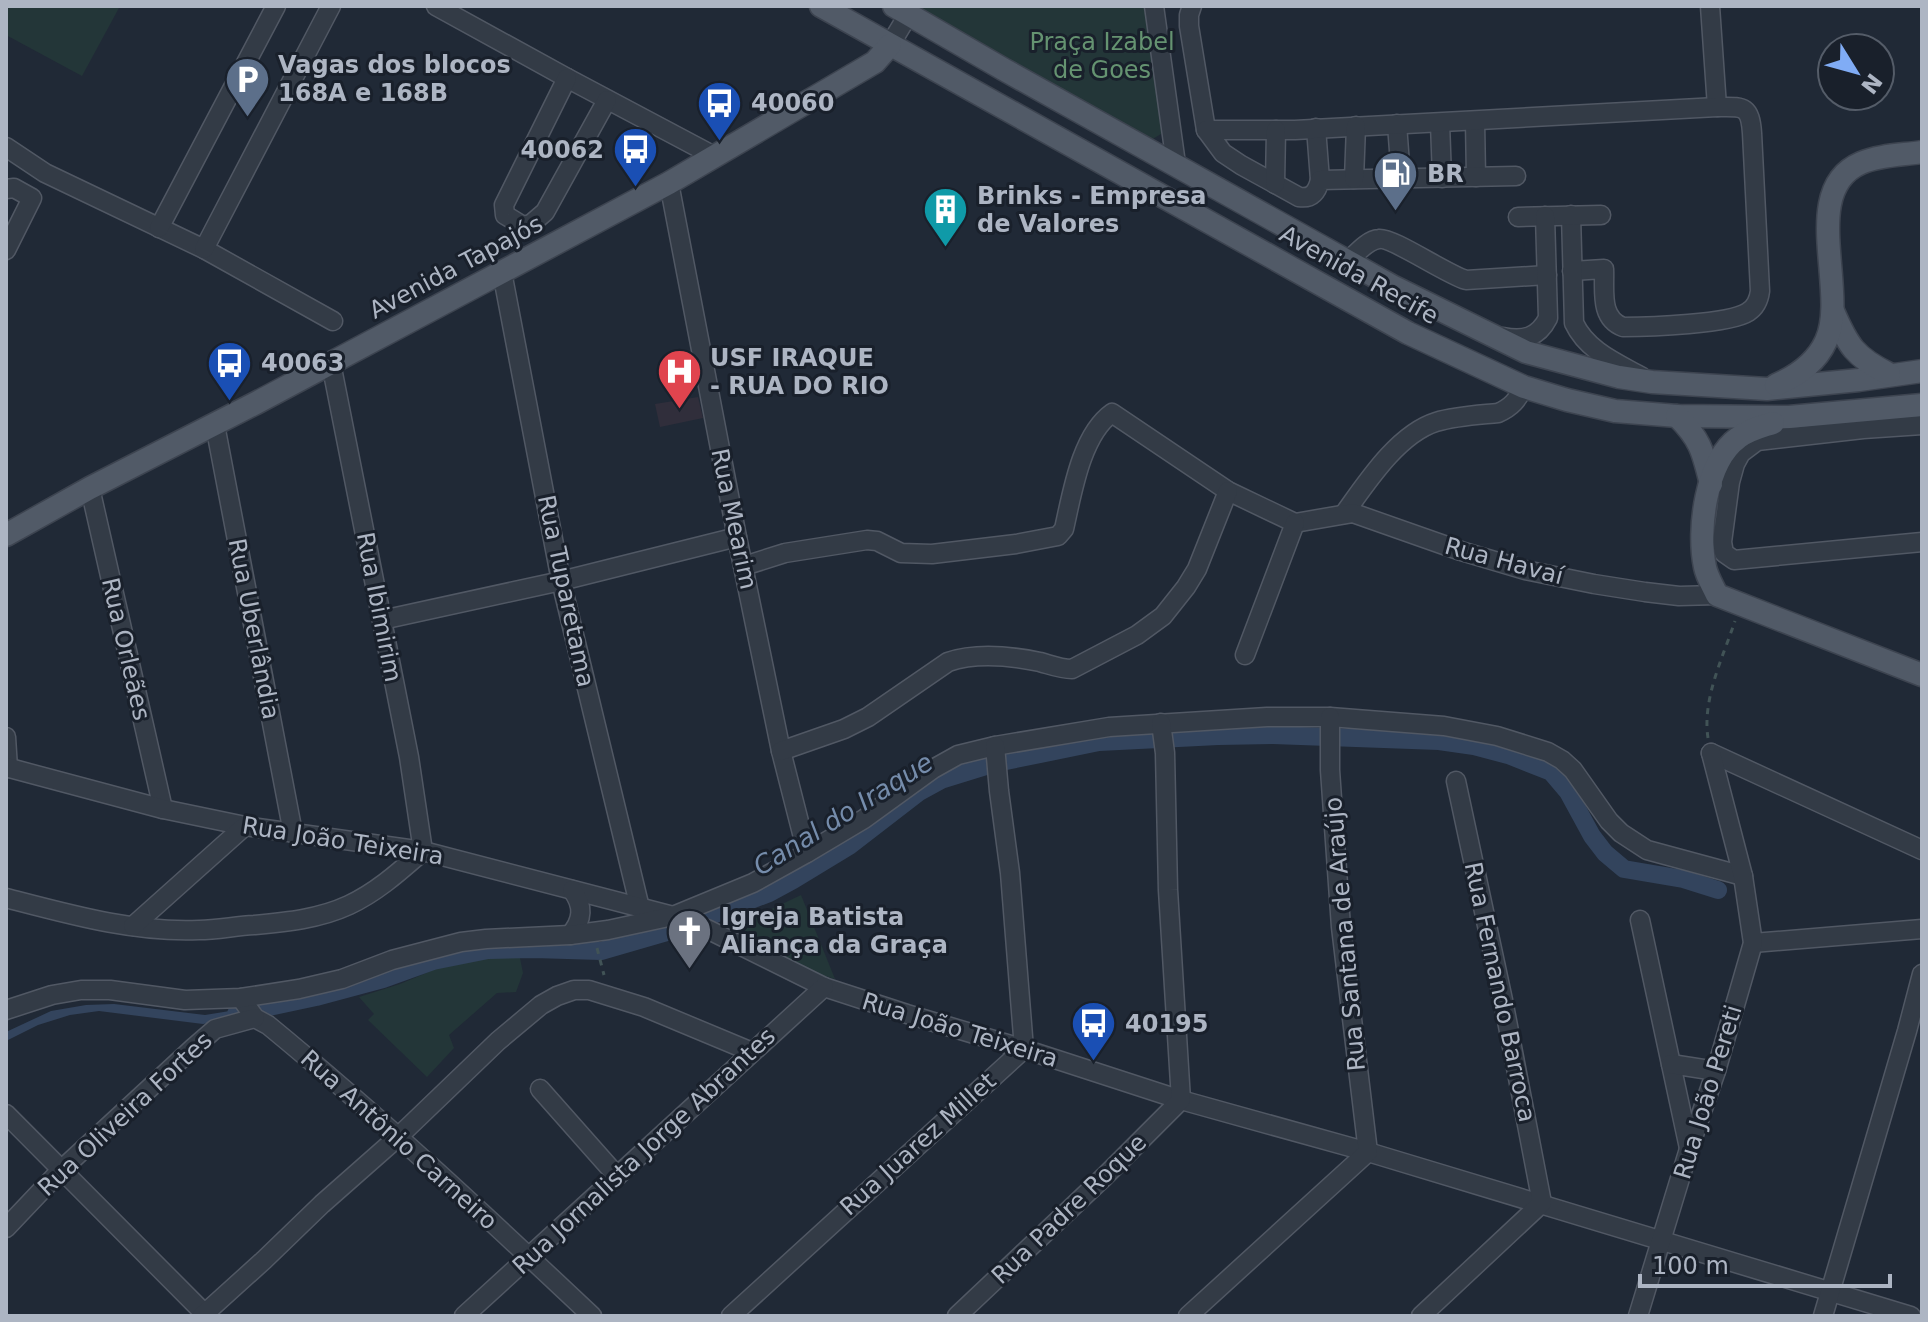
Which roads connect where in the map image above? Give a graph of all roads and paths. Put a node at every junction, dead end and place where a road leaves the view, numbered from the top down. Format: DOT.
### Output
graph roads {
  1 [pos="276,6"];
  2 [pos="331,6"];
  3 [pos="436,6"];
  4 [pos="821,6"];
  5 [pos="1154,6"];
  6 [pos="1192,6"];
  7 [pos="1710,6"];
  8 [pos="904,9"];
  9 [pos="852,13"];
  10 [pos="890,45"];
  11 [pos="567,78"];
  12 [pos="607,100"];
  13 [pos="1717,107"];
  14 [pos="1475,121"];
  15 [pos="1440,123"];
  16 [pos="1397,124"];
  17 [pos="1356,126"];
  18 [pos="1316,128"];
  19 [pos="1206,130"];
  20 [pos="1276,130"];
  21 [pos="6,147"];
  22 [pos="1922,152"];
  23 [pos="714,156"];
  24 [pos="1176,164"];
  25 [pos="45,173"];
  26 [pos="1516,176"];
  27 [pos="1476,177"];
  28 [pos="1401,178"];
  29 [pos="1442,178"];
  30 [pos="1354,179"];
  31 [pos="1320,180"];
  32 [pos="669,183"];
  33 [pos="1275,184"];
  34 [pos="6,189"];
  35 [pos="32,198"];
  36 [pos="1571,215"];
  37 [pos="1601,215"];
  38 [pos="1545,216"];
  39 [pos="1518,217"];
  40 [pos="159,228"];
  41 [pos="204,249"];
  42 [pos="6,250"];
  43 [pos="1348,261"];
  44 [pos="1572,271"];
  45 [pos="502,272"];
  46 [pos="1547,275"];
  47 [pos="1833,310"];
  48 [pos="333,321"];
  49 [pos="1489,334"];
  50 [pos="331,363"];
  51 [pos="1922,371"];
  52 [pos="1892,374"];
  53 [pos="1652,382"];
  54 [pos="1524,387"];
  55 [pos="1767,389"];
  56 [pos="1922,405"];
  57 [pos="1677,416"];
  58 [pos="1789,417"];
  59 [pos="215,425"];
  60 [pos="1922,425"];
  61 [pos="1711,484"];
  62 [pos="90,488"];
  63 [pos="1228,491"];
  64 [pos="1344,514"];
  65 [pos="1295,523"];
  66 [pos="6,535"];
  67 [pos="737,537"];
  68 [pos="1922,542"];
  69 [pos="744,566"];
  70 [pos="561,581"];
  71 [pos="1717,595"];
  72 [pos="1740,603"];
  73 [pos="382,620"];
  74 [pos="1245,655"];
  75 [pos="1922,675"];
  76 [pos="1330,722"];
  77 [pos="1161,728"];
  78 [pos="6,737"];
  79 [pos="995,750"];
  80 [pos="781,751"];
  81 [pos="1711,753"];
  82 [pos="7,768"];
  83 [pos="1456,781"];
  84 [pos="163,809"];
  85 [pos="245,826"];
  86 [pos="293,833"];
  87 [pos="1922,850"];
  88 [pos="423,851"];
  89 [pos="807,853"];
  90 [pos="1743,876"];
  91 [pos="572,890"];
  92 [pos="6,898"];
  93 [pos="640,908"];
  94 [pos="673,916"];
  95 [pos="1640,920"];
  96 [pos="133,926"];
  97 [pos="1922,929"];
  98 [pos="570,935"];
  99 [pos="596,942"];
  100 [pos="1753,943"];
  101 [pos="599,960"];
  102 [pos="1922,974"];
  103 [pos="824,987"];
  104 [pos="241,998"];
  105 [pos="6,1010"];
  106 [pos="261,1021"];
  107 [pos="1024,1049"];
  108 [pos="752,1052"];
  109 [pos="1671,1064"];
  110 [pos="1716,1071"];
  111 [pos="540,1089"];
  112 [pos="1181,1100"];
  113 [pos="6,1114"];
  114 [pos="398,1137"];
  115 [pos="1689,1149"];
  116 [pos="1368,1152"];
  117 [pos="61,1170"];
  118 [pos="617,1176"];
  119 [pos="1542,1203"];
  120 [pos="6,1228"];
  121 [pos="1662,1241"];
  122 [pos="529,1257"];
  123 [pos="1831,1290"];
  124 [pos="204,1315"];
  125 [pos="464,1316"];
  126 [pos="592,1316"];
  127 [pos="731,1316"];
  128 [pos="957,1316"];
  129 [pos="1188,1316"];
  130 [pos="1421,1316"];
  131 [pos="1638,1316"];
  132 [pos="1823,1316"];
  133 [pos="1911,1316"];
  1 -- 40 [label="street"];
  2 -- 41 [label="street"];
  3 -- 11 [label="street"];
  4 -- 9 [label="main road, Avenida Recife"];
  5 -- 24 [label="street"];
  6 -- 19 [label="street"];
  7 -- 13 [label="street"];
  8 -- 10 [label="street, Avenida Tapajós"];
  8 -- 24 [label="main road, Avenida Recife"];
  9 -- 10 [label="main road, Avenida Recife"];
  10 -- 23 [label="main road, Avenida Tapajós"];
  10 -- 54 [label="main road, Avenida Recife"];
  11 -- 12 [label="street"];
  11 -- 12 [label="street"];
  12 -- 23 [label="street"];
  13 -- 14 [label="street"];
  13 -- 44 [label="street"];
  14 -- 15 [label="street"];
  14 -- 27 [label="street"];
  15 -- 16 [label="street"];
  15 -- 29 [label="street"];
  16 -- 17 [label="street"];
  16 -- 28 [label="street"];
  17 -- 18 [label="street"];
  17 -- 30 [label="street"];
  18 -- 20 [label="street"];
  18 -- 31 [label="street"];
  19 -- 20 [label="street"];
  19 -- 33 [label="street"];
  20 -- 33 [label="street"];
  21 -- 25 [label="street"];
  22 -- 47 [label="main road"];
  23 -- 32 [label="main road, Avenida Tapajós"];
  24 -- 43 [label="main road, Avenida Recife"];
  25 -- 35 [label="street"];
  25 -- 40 [label="street"];
  26 -- 27 [label="street"];
  27 -- 29 [label="street"];
  28 -- 29 [label="street"];
  28 -- 30 [label="street"];
  30 -- 31 [label="street"];
  31 -- 33 [label="street"];
  32 -- 45 [label="main road, Avenida Tapajós"];
  32 -- 67 [label="street, Rua Mearim"];
  34 -- 35 [label="street"];
  35 -- 42 [label="street"];
  36 -- 37 [label="street"];
  36 -- 38 [label="street"];
  36 -- 44 [label="street"];
  38 -- 39 [label="street"];
  38 -- 46 [label="street"];
  40 -- 41 [label="street"];
  41 -- 48 [label="street"];
  43 -- 46 [label="street"];
  43 -- 49 [label="main road, Avenida Recife"];
  44 -- 53 [label="street"];
  45 -- 50 [label="main road, Avenida Tapajós"];
  45 -- 70 [label="street, Rua Tuparetama"];
  46 -- 49 [label="street"];
  47 -- 52 [label="main road"];
  47 -- 55 [label="main road"];
  49 -- 53 [label="main road, Avenida Recife"];
  50 -- 59 [label="main road, Avenida Tapajós"];
  50 -- 73 [label="street, Rua Ibimirim"];
  51 -- 52 [label="main road, Avenida Recife"];
  52 -- 55 [label="main road, Avenida Recife"];
  53 -- 55 [label="main road, Avenida Recife"];
  54 -- 57 [label="main road, Avenida Recife"];
  54 -- 64 [label="street"];
  56 -- 58 [label="main road, Avenida Recife"];
  57 -- 58 [label="main road, Avenida Recife"];
  57 -- 61 [label="main road"];
  58 -- 61 [label="main road"];
  59 -- 62 [label="main road, Avenida Tapajós"];
  59 -- 86 [label="street, Rua Uberlândia"];
  60 -- 68 [label="street"];
  61 -- 71 [label="main road"];
  62 -- 66 [label="main road, Avenida Tapajós"];
  62 -- 84 [label="street, Rua Orleães"];
  63 -- 65 [label="street"];
  63 -- 69 [label="street"];
  63 -- 80 [label="street"];
  64 -- 65 [label="street, Rua Havaí"];
  64 -- 71 [label="street, Rua Havaí"];
  65 -- 74 [label="street"];
  67 -- 69 [label="street, Rua Mearim"];
  67 -- 70 [label="street"];
  69 -- 80 [label="street, Rua Mearim"];
  70 -- 73 [label="street"];
  70 -- 93 [label="street, Rua Tuparetama"];
  71 -- 72 [label="main road"];
  72 -- 75 [label="main road"];
  72 -- 81 [label="path"];
  73 -- 88 [label="street, Rua Ibimirim"];
  76 -- 77 [label="street"];
  76 -- 90 [label="street"];
  76 -- 116 [label="street, Rua Santana de Araújo"];
  77 -- 79 [label="street"];
  77 -- 112 [label="street"];
  78 -- 82 [label="street"];
  79 -- 89 [label="street"];
  79 -- 107 [label="street"];
  80 -- 89 [label="street, Rua Mearim"];
  81 -- 87 [label="street"];
  81 -- 90 [label="street"];
  82 -- 84 [label="street, Rua João Teixeira"];
  83 -- 119 [label="street, Rua Fernando Barroca"];
  84 -- 85 [label="street, Rua João Teixeira"];
  85 -- 86 [label="street, Rua João Teixeira"];
  85 -- 96 [label="street"];
  86 -- 88 [label="street, Rua João Teixeira"];
  88 -- 91 [label="street, Rua João Teixeira"];
  88 -- 96 [label="street"];
  89 -- 94 [label="street"];
  90 -- 100 [label="street"];
  91 -- 93 [label="street, Rua João Teixeira"];
  91 -- 98 [label="street"];
  92 -- 96 [label="street"];
  93 -- 94 [label="street, Rua João Teixeira"];
  94 -- 98 [label="street"];
  94 -- 103 [label="street, Rua João Teixeira"];
  95 -- 109 [label="street"];
  97 -- 100 [label="street"];
  98 -- 104 [label="street"];
  99 -- 101 [label="path"];
  100 -- 110 [label="street, Rua João Pereti"];
  102 -- 123 [label="street"];
  103 -- 107 [label="street, Rua João Teixeira"];
  103 -- 108 [label="street, Rua Jornalista Jorge Abrantes"];
  104 -- 105 [label="street"];
  104 -- 106 [label="street, Rua Antônio Carneiro"];
  106 -- 114 [label="street, Rua Antônio Carneiro"];
  106 -- 117 [label="street, Rua Oliveira Fortes"];
  107 -- 112 [label="street, Rua João Teixeira"];
  107 -- 127 [label="street, Rua Juarez Millet"];
  108 -- 114 [label="street"];
  108 -- 118 [label="street, Rua Jornalista Jorge Abrantes"];
  109 -- 110 [label="street"];
  109 -- 115 [label="street"];
  110 -- 115 [label="street, Rua João Pereti"];
  111 -- 118 [label="street"];
  112 -- 116 [label="street, Rua João Teixeira"];
  112 -- 128 [label="street, Rua Padre Roque"];
  113 -- 117 [label="street"];
  114 -- 122 [label="street, Rua Antônio Carneiro"];
  114 -- 124 [label="street"];
  115 -- 121 [label="street, Rua João Pereti"];
  116 -- 119 [label="street, Rua João Teixeira"];
  116 -- 129 [label="street"];
  117 -- 120 [label="street, Rua Oliveira Fortes"];
  117 -- 124 [label="street"];
  118 -- 122 [label="street, Rua Jornalista Jorge Abrantes"];
  119 -- 121 [label="street, Rua João Teixeira"];
  119 -- 130 [label="street"];
  121 -- 123 [label="street, Rua João Teixeira"];
  121 -- 131 [label="street, Rua João Pereti"];
  122 -- 125 [label="street, Rua Jornalista Jorge Abrantes"];
  122 -- 126 [label="street, Rua Antônio Carneiro"];
  123 -- 132 [label="street"];
  123 -- 133 [label="street, Rua João Teixeira"];
}
